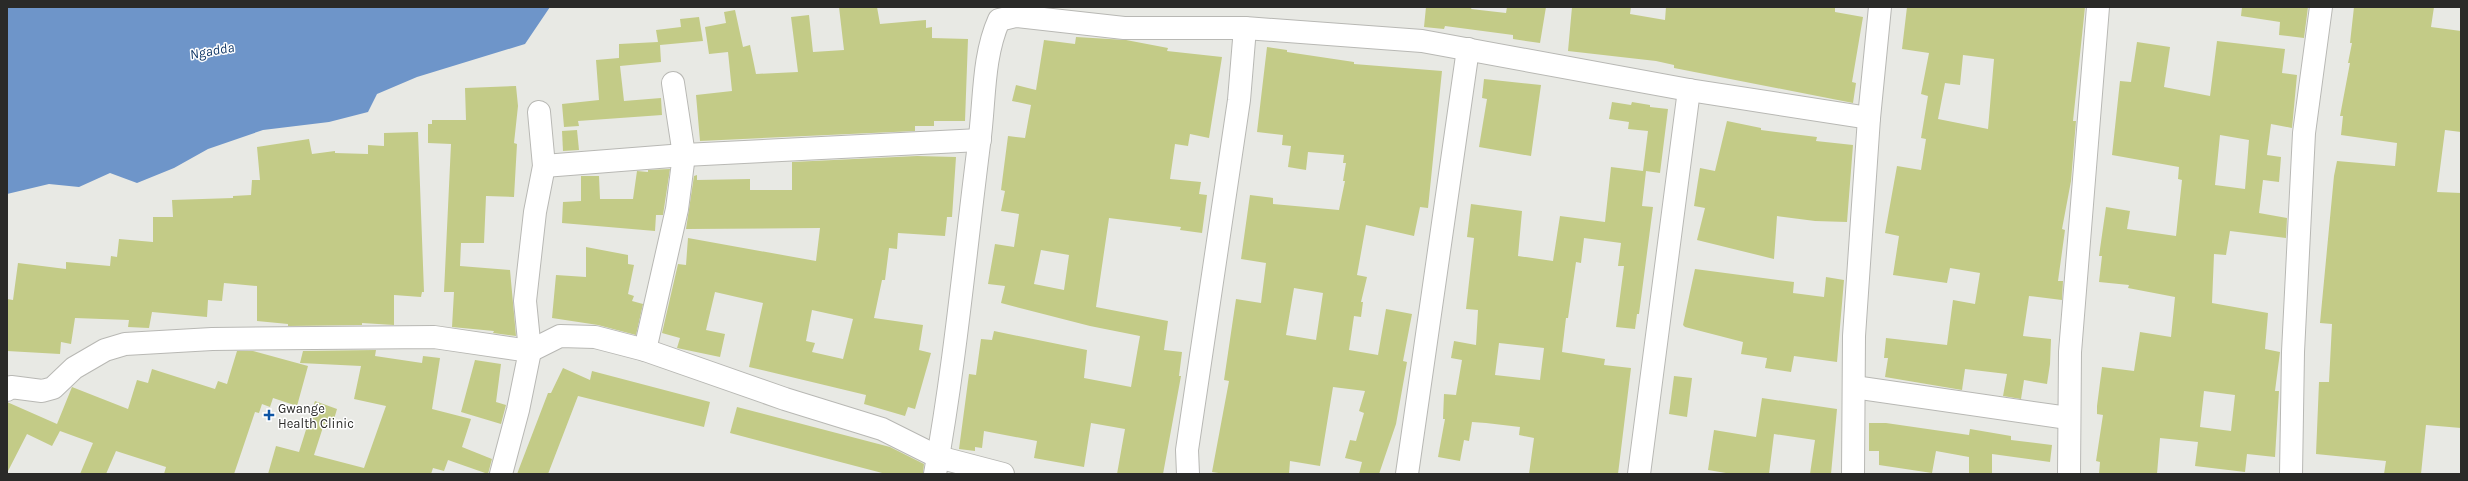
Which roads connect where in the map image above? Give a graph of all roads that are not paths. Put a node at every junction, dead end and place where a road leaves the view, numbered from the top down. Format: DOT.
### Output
graph roads {
  1 [pos="1880,7"];
  2 [pos="2098,7"];
  3 [pos="2321,7"];
  4 [pos="1245,28"];
  5 [pos="1468,49"];
  6 [pos="673,83"];
  7 [pos="1689,90"];
  8 [pos="539,112"];
  9 [pos="1869,118"];
  10 [pos="980,140"];
  11 [pos="684,155"];
  12 [pos="544,166"];
  13 [pos="645,350"];
  14 [pos="530,351"];
  15 [pos="1854,387"];
  16 [pos="7,390"];
  17 [pos="2068,418"];
  18 [pos="937,466"];
  19 [pos="502,474"];
  20 [pos="1003,474"];
  21 [pos="1188,474"];
  22 [pos="1407,474"];
  23 [pos="1639,474"];
  24 [pos="1853,474"];
  25 [pos="2069,474"];
  26 [pos="2291,474"];
  1 -- 9 [label="street"];
  2 -- 17 [label="street"];
  3 -- 26 [label="street"];
  4 -- 5 [label="street"];
  4 -- 10 [label="street"];
  4 -- 21 [label="street"];
  5 -- 7 [label="street"];
  5 -- 22 [label="street"];
  6 -- 11 [label="street"];
  7 -- 9 [label="street"];
  7 -- 23 [label="street"];
  8 -- 12 [label="street"];
  9 -- 15 [label="street"];
  10 -- 11 [label="street"];
  10 -- 18 [label="street"];
  11 -- 12 [label="street"];
  11 -- 13 [label="street"];
  12 -- 14 [label="street"];
  13 -- 14 [label="street"];
  13 -- 18 [label="street"];
  14 -- 16 [label="street"];
  14 -- 19 [label="street"];
  15 -- 17 [label="street"];
  15 -- 24 [label="street"];
  17 -- 25 [label="street"];
  18 -- 20 [label="street"];
}
